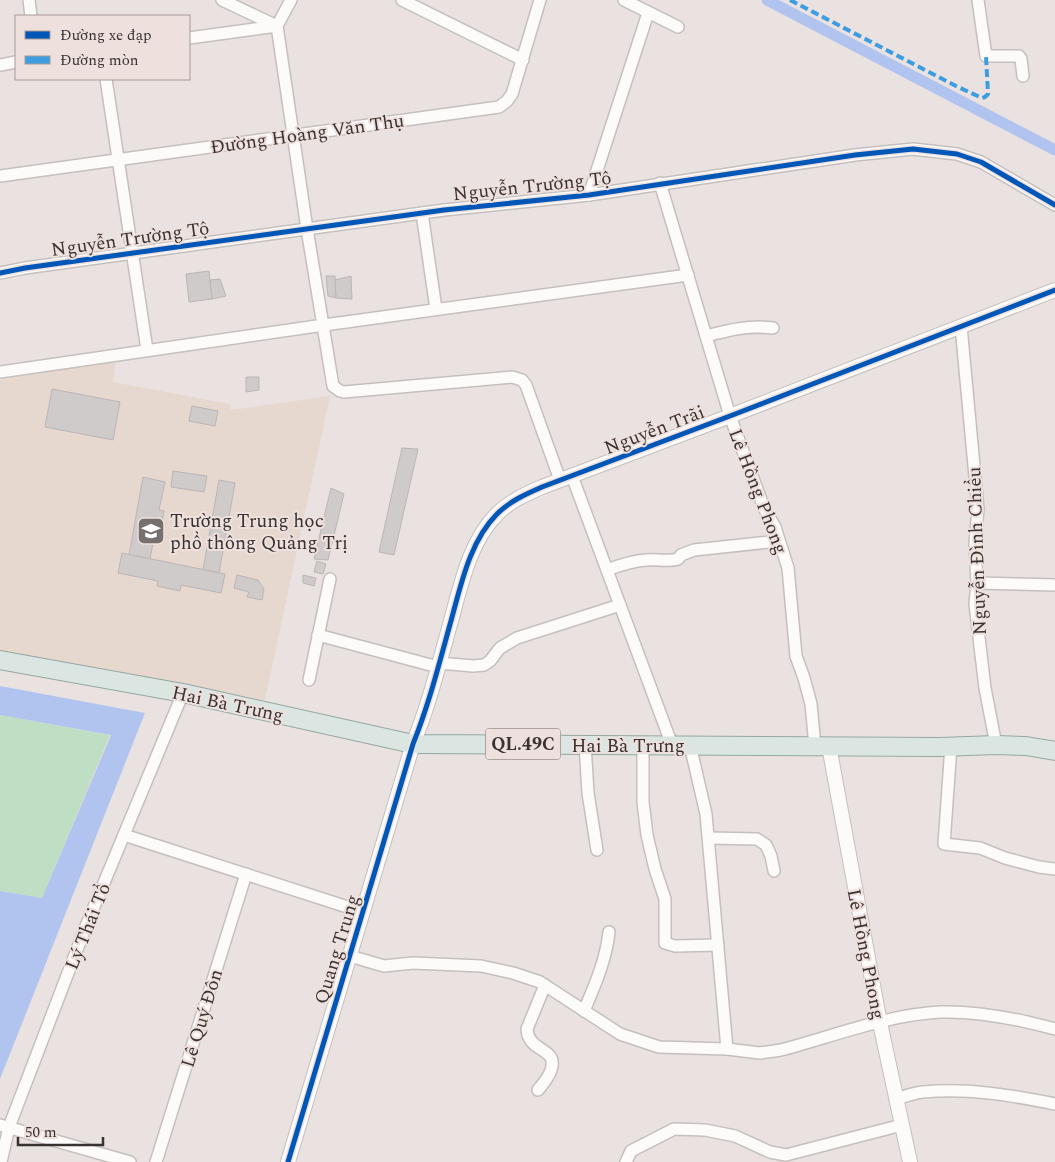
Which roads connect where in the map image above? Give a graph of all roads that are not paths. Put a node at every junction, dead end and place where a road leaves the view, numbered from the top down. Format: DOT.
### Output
graph roads {
  1 [pos="29,0"];
  2 [pos="222,0"];
  3 [pos="291,0"];
  4 [pos="402,0"];
  5 [pos="540,0"];
  6 [pos="624,0"];
  7 [pos="978,0"];
  8 [pos="648,13"];
  9 [pos="32,15"];
  10 [pos="277,26"];
  11 [pos="678,27"];
  12 [pos="190,38"];
  13 [pos="523,60"];
  14 [pos="15,62"];
  15 [pos="0,65"];
  16 [pos="1023,76"];
  17 [pos="106,80"];
  18 [pos="293,134"];
  19 [pos="118,158"];
  20 [pos="0,176"];
  21 [pos="660,183"];
  22 [pos="589,195"];
  23 [pos="1055,205"];
  24 [pos="422,213"];
  25 [pos="307,229"];
  26 [pos="132,253"];
  27 [pos="0,272"];
  28 [pos="688,276"];
  29 [pos="1055,290"];
  30 [pos="436,310"];
  31 [pos="324,325"];
  32 [pos="961,326"];
  33 [pos="773,328"];
  34 [pos="706,336"];
  35 [pos="147,350"];
  36 [pos="0,372"];
  37 [pos="730,416"];
  38 [pos="566,478"];
  39 [pos="779,541"];
  40 [pos="606,570"];
  41 [pos="330,579"];
  42 [pos="977,583"];
  43 [pos="1055,585"];
  44 [pos="620,605"];
  45 [pos="318,635"];
  46 [pos="0,660"];
  47 [pos="439,665"];
  48 [pos="309,680"];
  49 [pos="183,693"];
  50 [pos="413,744"];
  51 [pos="585,744"];
  52 [pos="643,745"];
  53 [pos="672,745"];
  54 [pos="690,745"];
  55 [pos="996,745"];
  56 [pos="822,746"];
  57 [pos="950,746"];
  58 [pos="1055,751"];
  59 [pos="124,834"];
  60 [pos="708,838"];
  61 [pos="597,850"];
  62 [pos="1055,869"];
  63 [pos="774,870"];
  64 [pos="246,874"];
  65 [pos="363,912"];
  66 [pos="609,932"];
  67 [pos="718,945"];
  68 [pos="350,956"];
  69 [pos="544,985"];
  70 [pos="584,1011"];
  71 [pos="880,1023"];
  72 [pos="1055,1029"];
  73 [pos="727,1049"];
  74 [pos="538,1090"];
  75 [pos="896,1099"];
  76 [pos="1055,1104"];
  77 [pos="902,1125"];
  78 [pos="4,1126"];
  79 [pos="92,1157"];
  80 [pos="1,1162"];
  81 [pos="130,1162"];
  82 [pos="156,1162"];
  83 [pos="288,1162"];
  84 [pos="626,1162"];
  85 [pos="910,1162"];
  1 -- 9 [label="street"];
  2 -- 10 [label="street"];
  3 -- 10 [label="street"];
  4 -- 13 [label="street"];
  5 -- 13 [label="street, Đường Hoàng Văn Thụ"];
  6 -- 8 [label="street"];
  7 -- 16 [label="street"];
  8 -- 11 [label="street"];
  8 -- 22 [label="street"];
  10 -- 12 [label="street"];
  10 -- 18 [label="street"];
  13 -- 18 [label="street, Đường Hoàng Văn Thụ"];
  14 -- 15 [label="street"];
  17 -- 19 [label="street"];
  18 -- 19 [label="street, Đường Hoàng Văn Thụ"];
  18 -- 25 [label="street"];
  19 -- 20 [label="street, Đường Hoàng Văn Thụ"];
  19 -- 26 [label="street"];
  21 -- 22 [label="street, Nguyễn Trường Tộ"];
  21 -- 23 [label="street, Nguyễn Trường Tộ"];
  21 -- 28 [label="street, Lê Hồng Phong"];
  22 -- 24 [label="street, Nguyễn Trường Tộ"];
  24 -- 25 [label="street, Nguyễn Trường Tộ"];
  24 -- 30 [label="street"];
  25 -- 26 [label="street, Nguyễn Trường Tộ"];
  25 -- 31 [label="street"];
  26 -- 27 [label="street, Nguyễn Trường Tộ"];
  26 -- 35 [label="street"];
  28 -- 30 [label="street"];
  28 -- 34 [label="street, Lê Hồng Phong"];
  29 -- 32 [label="street, Nguyễn Trãi"];
  30 -- 31 [label="street"];
  31 -- 35 [label="street"];
  31 -- 38 [label="street"];
  32 -- 37 [label="street, Nguyễn Trãi"];
  32 -- 42 [label="street, Nguyễn Đình Chiểu"];
  33 -- 34 [label="street"];
  34 -- 37 [label="street, Lê Hồng Phong"];
  35 -- 36 [label="street"];
  37 -- 38 [label="street, Nguyễn Trãi"];
  37 -- 39 [label="street, Lê Hồng Phong"];
  38 -- 40 [label="street"];
  38 -- 47 [label="street, Nguyễn Trãi"];
  39 -- 40 [label="street"];
  39 -- 56 [label="street, Lê Hồng Phong"];
  40 -- 44 [label="street"];
  41 -- 45 [label="street"];
  42 -- 43 [label="street"];
  42 -- 55 [label="street, Nguyễn Đình Chiểu"];
  44 -- 47 [label="street"];
  44 -- 53 [label="street"];
  45 -- 47 [label="street"];
  45 -- 48 [label="street"];
  46 -- 49 [label="main road, Hai Bà Trưng / QL.49C"];
  47 -- 50 [label="street, Nguyễn Trãi"];
  49 -- 50 [label="main road, Hai Bà Trưng / QL.49C"];
  49 -- 59 [label="street, Lý Thái Tổ"];
  50 -- 51 [label="main road, Hai Bà Trưng / QL.49C"];
  50 -- 65 [label="street, Quang Trung"];
  51 -- 52 [label="main road, Hai Bà Trưng / QL.49C"];
  51 -- 61 [label="street"];
  52 -- 53 [label="main road, Hai Bà Trưng / QL.49C"];
  52 -- 67 [label="street"];
  53 -- 54 [label="main road, Hai Bà Trưng / QL.49C"];
  54 -- 56 [label="main road, Hai Bà Trưng / QL.49C"];
  54 -- 60 [label="street"];
  55 -- 57 [label="main road, Hai Bà Trưng / QL.49C"];
  55 -- 58 [label="main road, Hai Bà Trưng / QL.49C"];
  56 -- 57 [label="main road, Hai Bà Trưng / QL.49C"];
  56 -- 71 [label="street, Lê Hồng Phong"];
  57 -- 62 [label="street"];
  59 -- 64 [label="street"];
  59 -- 78 [label="street, Lý Thái Tổ"];
  60 -- 63 [label="street"];
  60 -- 67 [label="street"];
  64 -- 65 [label="street"];
  64 -- 82 [label="street, Lê Quý Đôn"];
  65 -- 68 [label="street, Quang Trung"];
  66 -- 70 [label="street"];
  67 -- 73 [label="street"];
  68 -- 69 [label="street"];
  68 -- 83 [label="street, Quang Trung"];
  69 -- 70 [label="street"];
  69 -- 74 [label="street"];
  70 -- 73 [label="street"];
  71 -- 72 [label="street"];
  71 -- 73 [label="street"];
  71 -- 75 [label="street, Lê Hồng Phong"];
  75 -- 76 [label="street"];
  75 -- 77 [label="street, Lê Hồng Phong"];
  77 -- 84 [label="street"];
  77 -- 85 [label="street, Lê Hồng Phong"];
  78 -- 79 [label="street"];
  78 -- 80 [label="street, Lý Thái Tổ"];
  79 -- 81 [label="street"];
}
